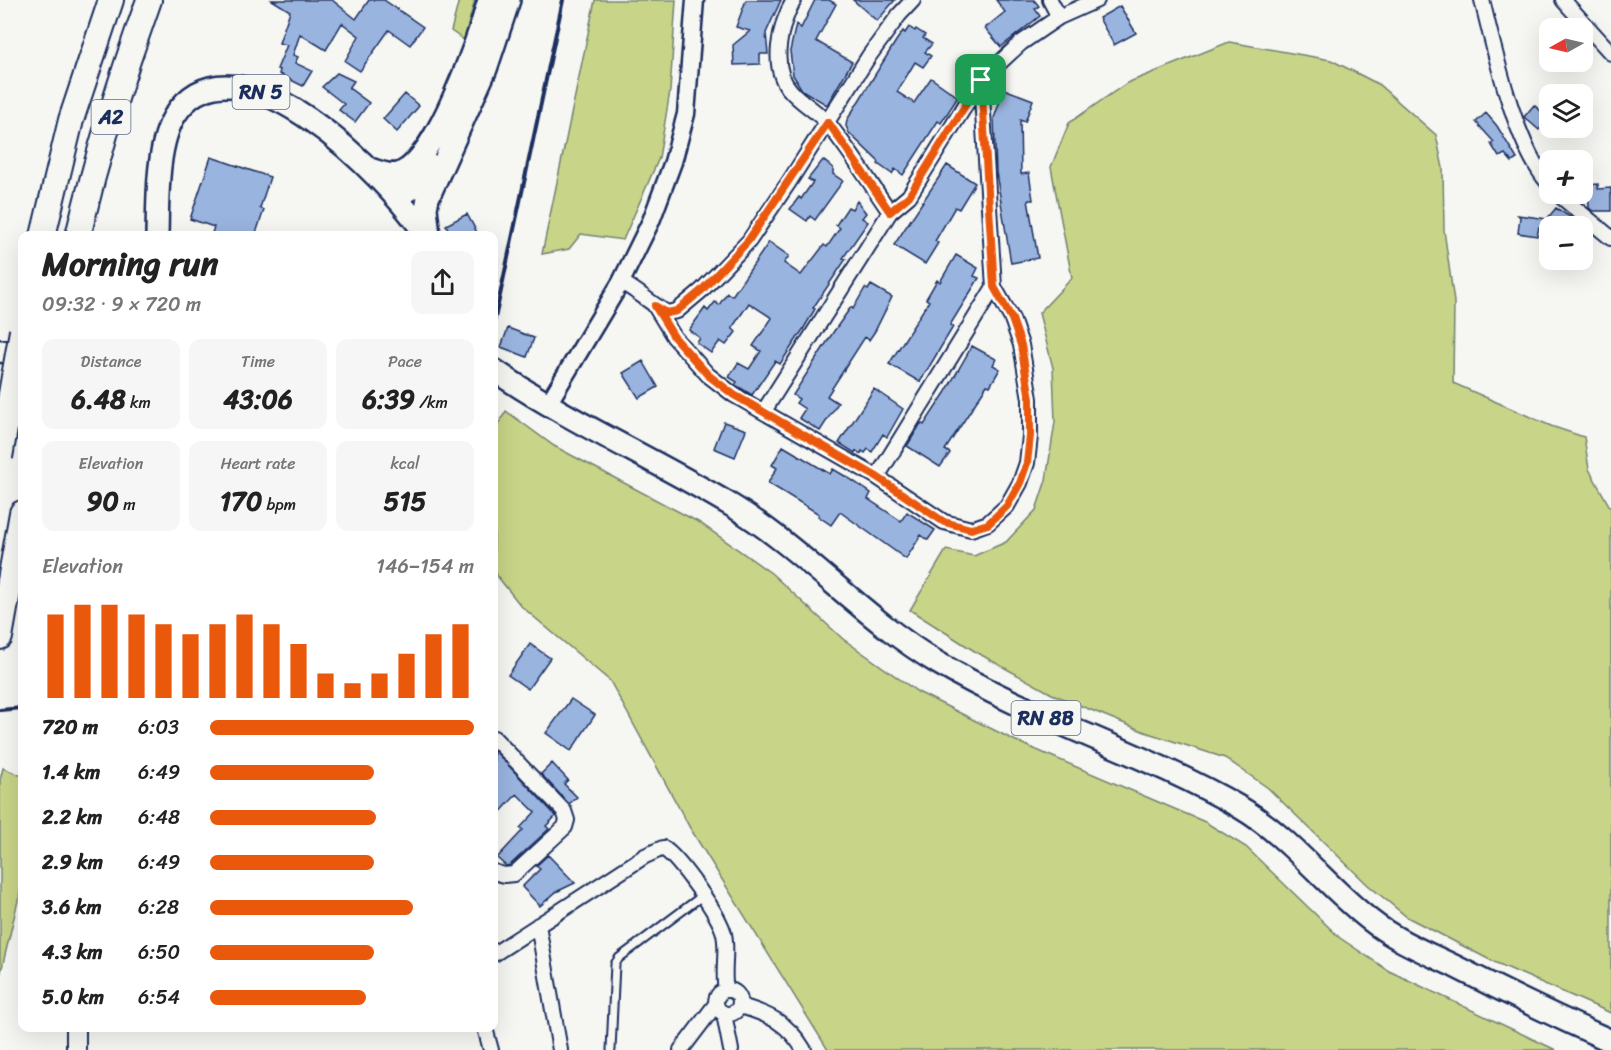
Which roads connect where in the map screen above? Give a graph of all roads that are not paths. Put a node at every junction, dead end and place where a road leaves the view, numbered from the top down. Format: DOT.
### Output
graph roads {
  1 [pos="111,0"];
  2 [pos="149,0"];
  3 [pos="489,0"];
  4 [pos="509,0"];
  5 [pos="695,0"];
  6 [pos="794,0"];
  7 [pos="914,0"];
  8 [pos="1050,0"];
  9 [pos="1097,0"];
  10 [pos="1482,0"];
  11 [pos="1563,0"];
  12 [pos="1059,17"];
  13 [pos="1611,53"];
  14 [pos="981,80"];
  15 [pos="828,122"];
  16 [pos="450,150"];
  17 [pos="413,165"];
  18 [pos="1539,171"];
  19 [pos="377,177"];
  20 [pos="409,189"];
  21 [pos="1570,204"];
  22 [pos="890,212"];
  23 [pos="44,231"];
  24 [pos="79,231"];
  25 [pos="157,231"];
  26 [pos="423,231"];
  27 [pos="425,231"];
  28 [pos="427,231"];
  29 [pos="1611,237"];
  30 [pos="621,282"];
  31 [pos="994,287"];
  32 [pos="655,306"];
  33 [pos="0,351"];
  34 [pos="18,353"];
  35 [pos="18,354"];
  36 [pos="498,378"];
  37 [pos="548,404"];
  38 [pos="764,411"];
  39 [pos="0,457"];
  40 [pos="877,477"];
  41 [pos="18,536"];
  42 [pos="0,637"];
  43 [pos="498,742"];
  44 [pos="498,873"];
  45 [pos="702,896"];
  46 [pos="538,925"];
  47 [pos="498,951"];
  48 [pos="726,990"];
  49 [pos="740,1006"];
  50 [pos="720,1009"];
  51 [pos="76,1032"];
  52 [pos="486,1032"];
  53 [pos="1611,1041"];
  54 [pos="76,1050"];
  55 [pos="491,1050"];
  56 [pos="560,1050"];
  57 [pos="611,1050"];
  58 [pos="681,1050"];
  59 [pos="731,1050"];
  60 [pos="804,1050"];
  1 -- 23 [label="highway, A2"];
  2 -- 24 [label="highway, A2"];
  3 -- 17 [label="main road"];
  4 -- 16 [label="main road"];
  5 -- 30 [label="street"];
  6 -- 15 [label="street"];
  7 -- 15 [label="street"];
  8 -- 12 [label="street"];
  9 -- 12 [label="street"];
  10 -- 18 [label="street"];
  11 -- 13 [label="street"];
  12 -- 14 [label="street"];
  14 -- 22 [label="street"];
  14 -- 31 [label="street"];
  15 -- 22 [label="street"];
  15 -- 32 [label="street"];
  16 -- 20 [label="main road"];
  16 -- 28 [label="main road"];
  17 -- 19 [label="main road"];
  17 -- 20 [label="main road"];
  19 -- 20 [label="main road, RN 5"];
  19 -- 25 [label="main road, RN 5"];
  19 -- 26 [label="main road, RN 5"];
  20 -- 27 [label="main road"];
  21 -- 29 [label="street"];
  22 -- 38 [label="street"];
  30 -- 32 [label="street"];
  30 -- 37 [label="street"];
  31 -- 40 [label="street"];
  31 -- 40 [label="street"];
  32 -- 38 [label="street"];
  33 -- 34 [label="main road"];
  35 -- 39 [label="highway, bridge"];
  36 -- 37 [label="main road, RN 8B"];
  37 -- 53 [label="main road, RN 8B"];
  38 -- 40 [label="street"];
  41 -- 42 [label="highway"];
  43 -- 44 [label="street"];
  45 -- 46 [label="street"];
  45 -- 48 [label="street"];
  45 -- 57 [label="lane"];
  46 -- 47 [label="street"];
  46 -- 56 [label="street"];
  48 -- 49 [label="street"];
  48 -- 50 [label="street"];
  49 -- 50 [label="street"];
  49 -- 60 [label="street"];
  50 -- 58 [label="street"];
  50 -- 59 [label="street"];
  51 -- 54 [label="main road"];
  52 -- 55 [label="street"];
}
